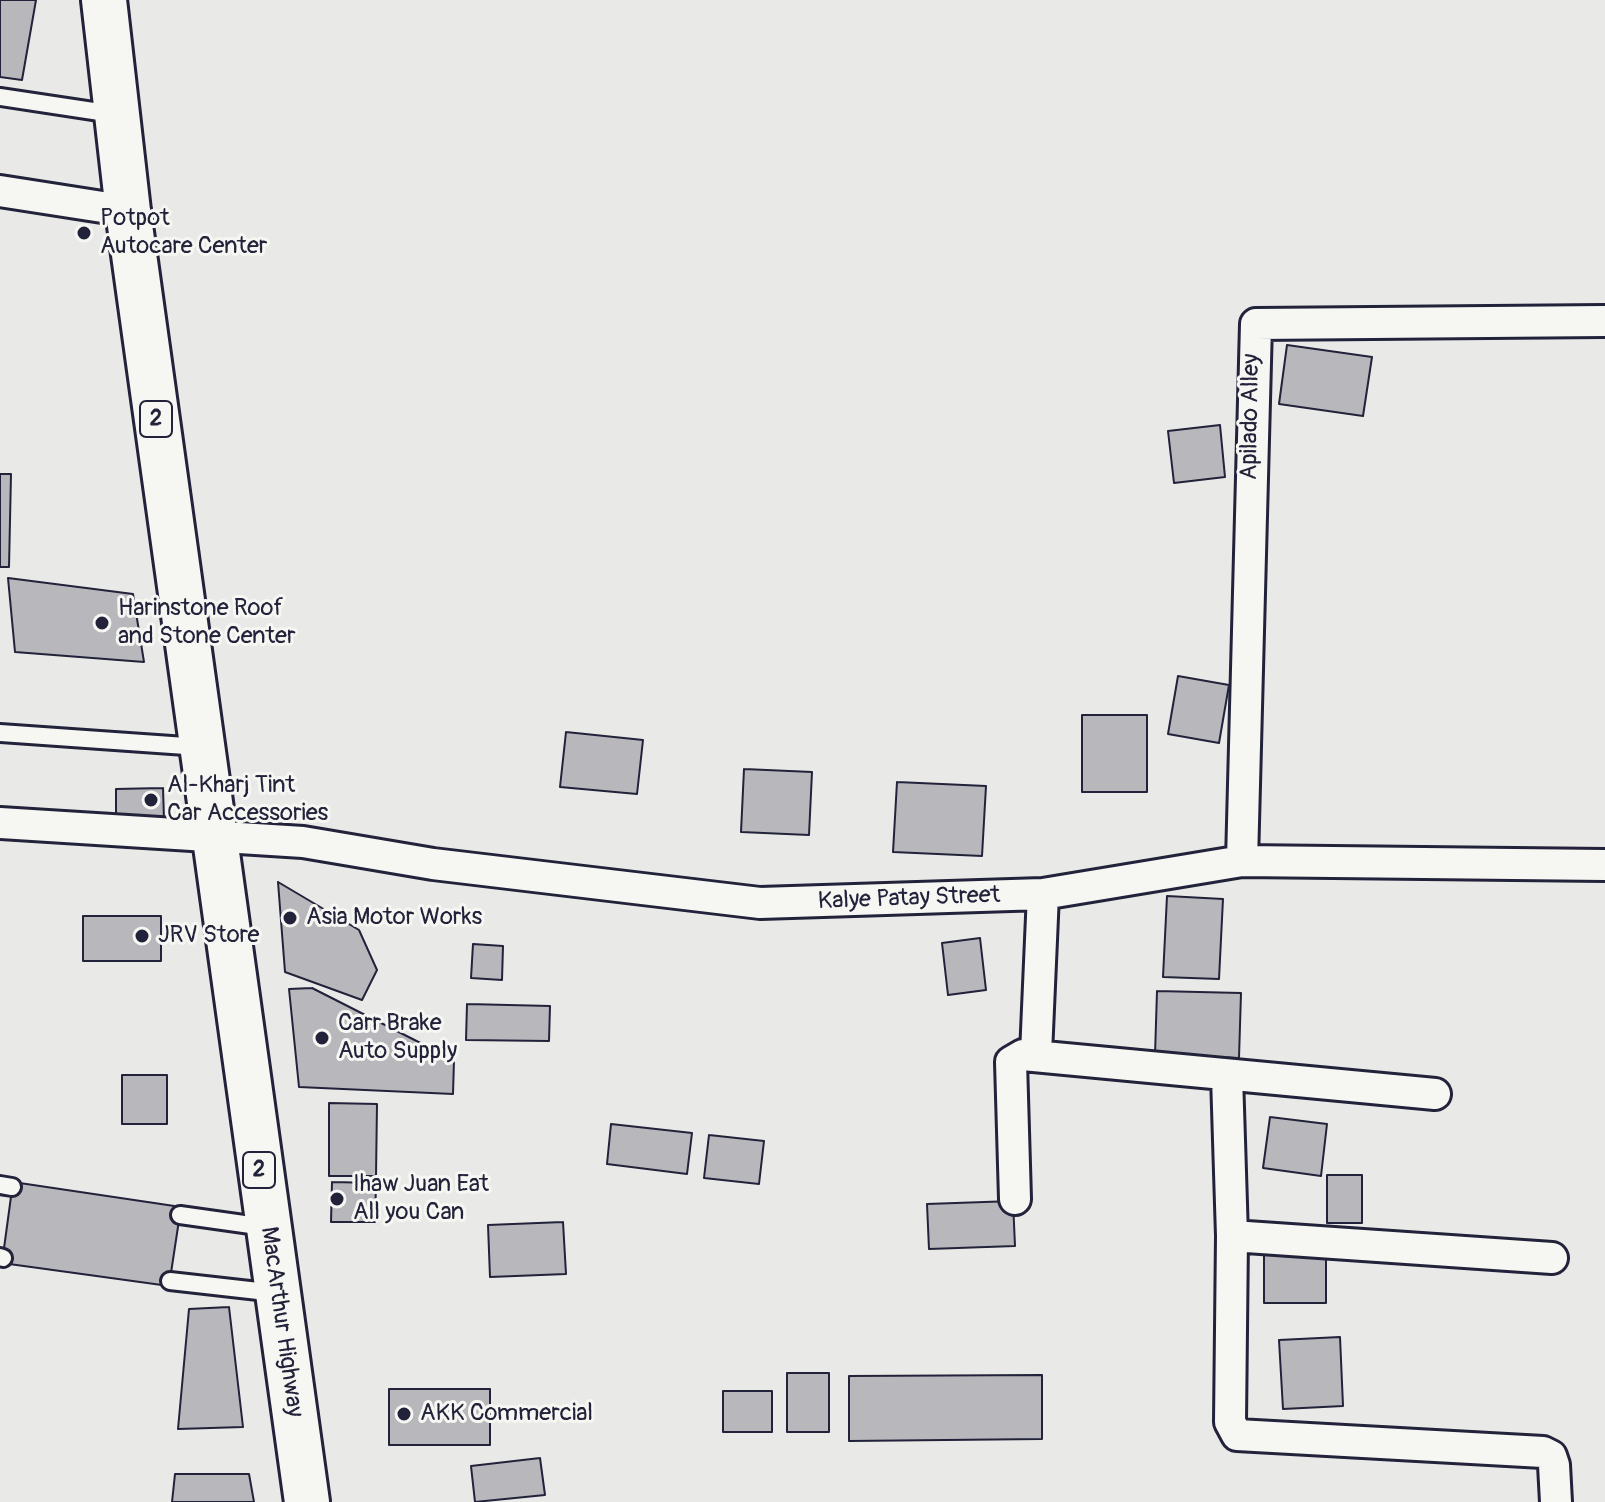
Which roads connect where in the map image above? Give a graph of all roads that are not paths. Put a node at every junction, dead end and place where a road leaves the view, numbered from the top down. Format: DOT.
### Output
graph roads {
  1 [pos="104,0"];
  2 [pos="0,97"];
  3 [pos="117,114"];
  4 [pos="0,191"];
  5 [pos="128,211"];
  6 [pos="1605,321"];
  7 [pos="0,733"];
  8 [pos="200,747"];
  9 [pos="0,823"];
  10 [pos="215,837"];
  11 [pos="1242,861"];
  12 [pos="1605,865"];
  13 [pos="1043,894"];
  14 [pos="1036,1054"];
  15 [pos="1227,1076"];
  16 [pos="1435,1094"];
  17 [pos="1015,1199"];
  18 [pos="180,1215"];
  19 [pos="267,1227"];
  20 [pos="1232,1236"];
  21 [pos="1552,1258"];
  22 [pos="170,1281"];
  23 [pos="276,1293"];
  24 [pos="307,1502"];
  25 [pos="1556,1502"];
  1 -- 3 [label="highway, MacArthur Highway / 2"];
  2 -- 3 [label="lane"];
  3 -- 5 [label="highway, MacArthur Highway / 2"];
  4 -- 5 [label="street"];
  5 -- 8 [label="highway, MacArthur Highway / 2"];
  6 -- 11 [label="street, Apilado Alley"];
  7 -- 8 [label="lane"];
  8 -- 10 [label="highway, MacArthur Highway / 2"];
  9 -- 10 [label="street, Kalye Patay Street"];
  10 -- 13 [label="street, Kalye Patay Street"];
  10 -- 19 [label="highway, MacArthur Highway / 2"];
  11 -- 12 [label="street, Kalye Patay Street"];
  11 -- 13 [label="street, Kalye Patay Street"];
  13 -- 14 [label="street"];
  14 -- 15 [label="street"];
  14 -- 17 [label="street"];
  15 -- 16 [label="street"];
  15 -- 20 [label="street"];
  18 -- 19 [label="lane"];
  19 -- 23 [label="highway, MacArthur Highway / 2"];
  20 -- 21 [label="street"];
  20 -- 25 [label="street"];
  22 -- 23 [label="lane"];
  23 -- 24 [label="highway, MacArthur Highway / 2"];
}
